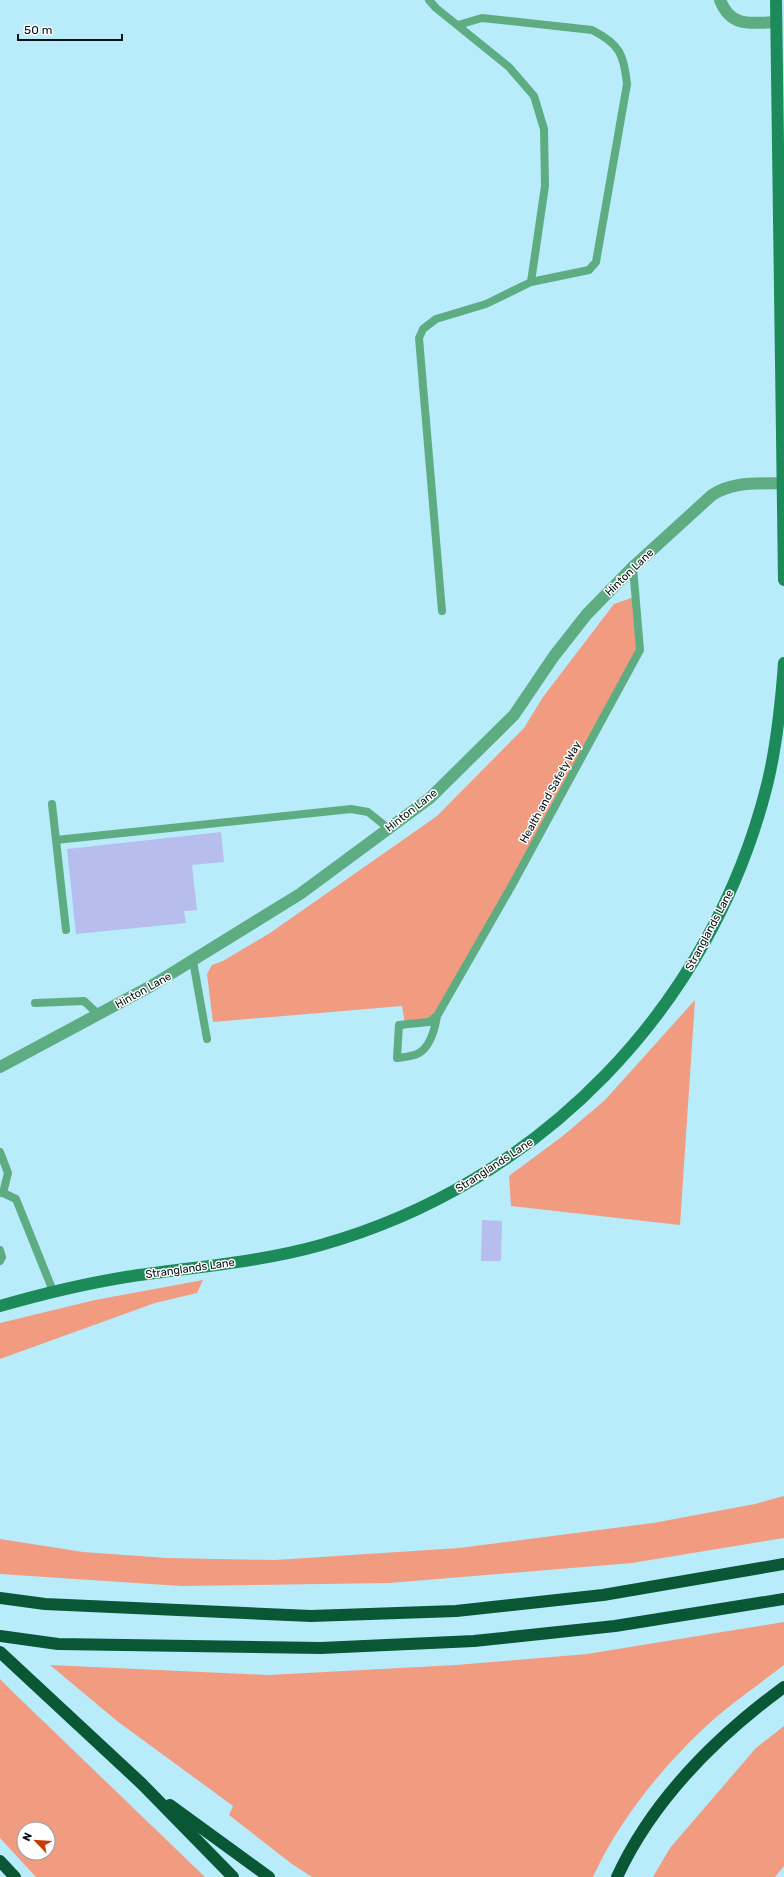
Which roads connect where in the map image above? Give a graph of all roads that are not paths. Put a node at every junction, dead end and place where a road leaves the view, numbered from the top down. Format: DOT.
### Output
graph roads {
  1 [pos="429,0"];
  2 [pos="720,0"];
  3 [pos="776,0"];
  4 [pos="776,22"];
  5 [pos="458,26"];
  6 [pos="780,93"];
  7 [pos="531,282"];
  8 [pos="782,308"];
  9 [pos="783,483"];
  10 [pos="633,567"];
  11 [pos="784,580"];
  12 [pos="442,611"];
  13 [pos="784,663"];
  14 [pos="52,804"];
  15 [pos="388,828"];
  16 [pos="56,840"];
  17 [pos="66,930"];
  18 [pos="193,961"];
  19 [pos="35,1003"];
  20 [pos="98,1014"];
  21 [pos="437,1016"];
  22 [pos="207,1039"];
  23 [pos="0,1067"];
  24 [pos="0,1152"];
  25 [pos="2,1193"];
  26 [pos="0,1250"];
  27 [pos="0,1261"];
  28 [pos="53,1291"];
  29 [pos="0,1306"];
  30 [pos="784,1564"];
  31 [pos="0,1598"];
  32 [pos="784,1599"];
  33 [pos="0,1636"];
  34 [pos="0,1652"];
  35 [pos="784,1686"];
  36 [pos="142,1784"];
  37 [pos="0,1861"];
  38 [pos="14,1877"];
  39 [pos="232,1877"];
  40 [pos="269,1877"];
  41 [pos="617,1877"];
  1 -- 5 [label="lane"];
  2 -- 4 [label="street"];
  3 -- 4 [label="main road"];
  4 -- 6 [label="main road"];
  5 -- 7 [label="lane"];
  5 -- 7 [label="lane"];
  6 -- 8 [label="main road"];
  7 -- 12 [label="lane"];
  8 -- 9 [label="main road"];
  9 -- 10 [label="street, Hinton Lane"];
  9 -- 11 [label="main road"];
  10 -- 15 [label="street, Hinton Lane"];
  10 -- 21 [label="lane, Health and Safety Way"];
  13 -- 28 [label="main road, Stranglands Lane"];
  14 -- 16 [label="lane"];
  15 -- 16 [label="lane"];
  15 -- 18 [label="street, Hinton Lane"];
  16 -- 17 [label="lane"];
  18 -- 20 [label="street, Hinton Lane"];
  18 -- 22 [label="lane"];
  19 -- 20 [label="lane"];
  20 -- 23 [label="street, Hinton Lane"];
  21 -- 21 [label="lane, Health and Safety Way"];
  24 -- 25 [label="lane"];
  25 -- 28 [label="lane"];
  26 -- 27 [label="lane"];
  28 -- 29 [label="main road, Stranglands Lane"];
  30 -- 31 [label="highway"];
  32 -- 33 [label="highway"];
  34 -- 36 [label="highway"];
  35 -- 41 [label="highway"];
  36 -- 39 [label="highway"];
  36 -- 40 [label="highway"];
  37 -- 38 [label="highway"];
}
